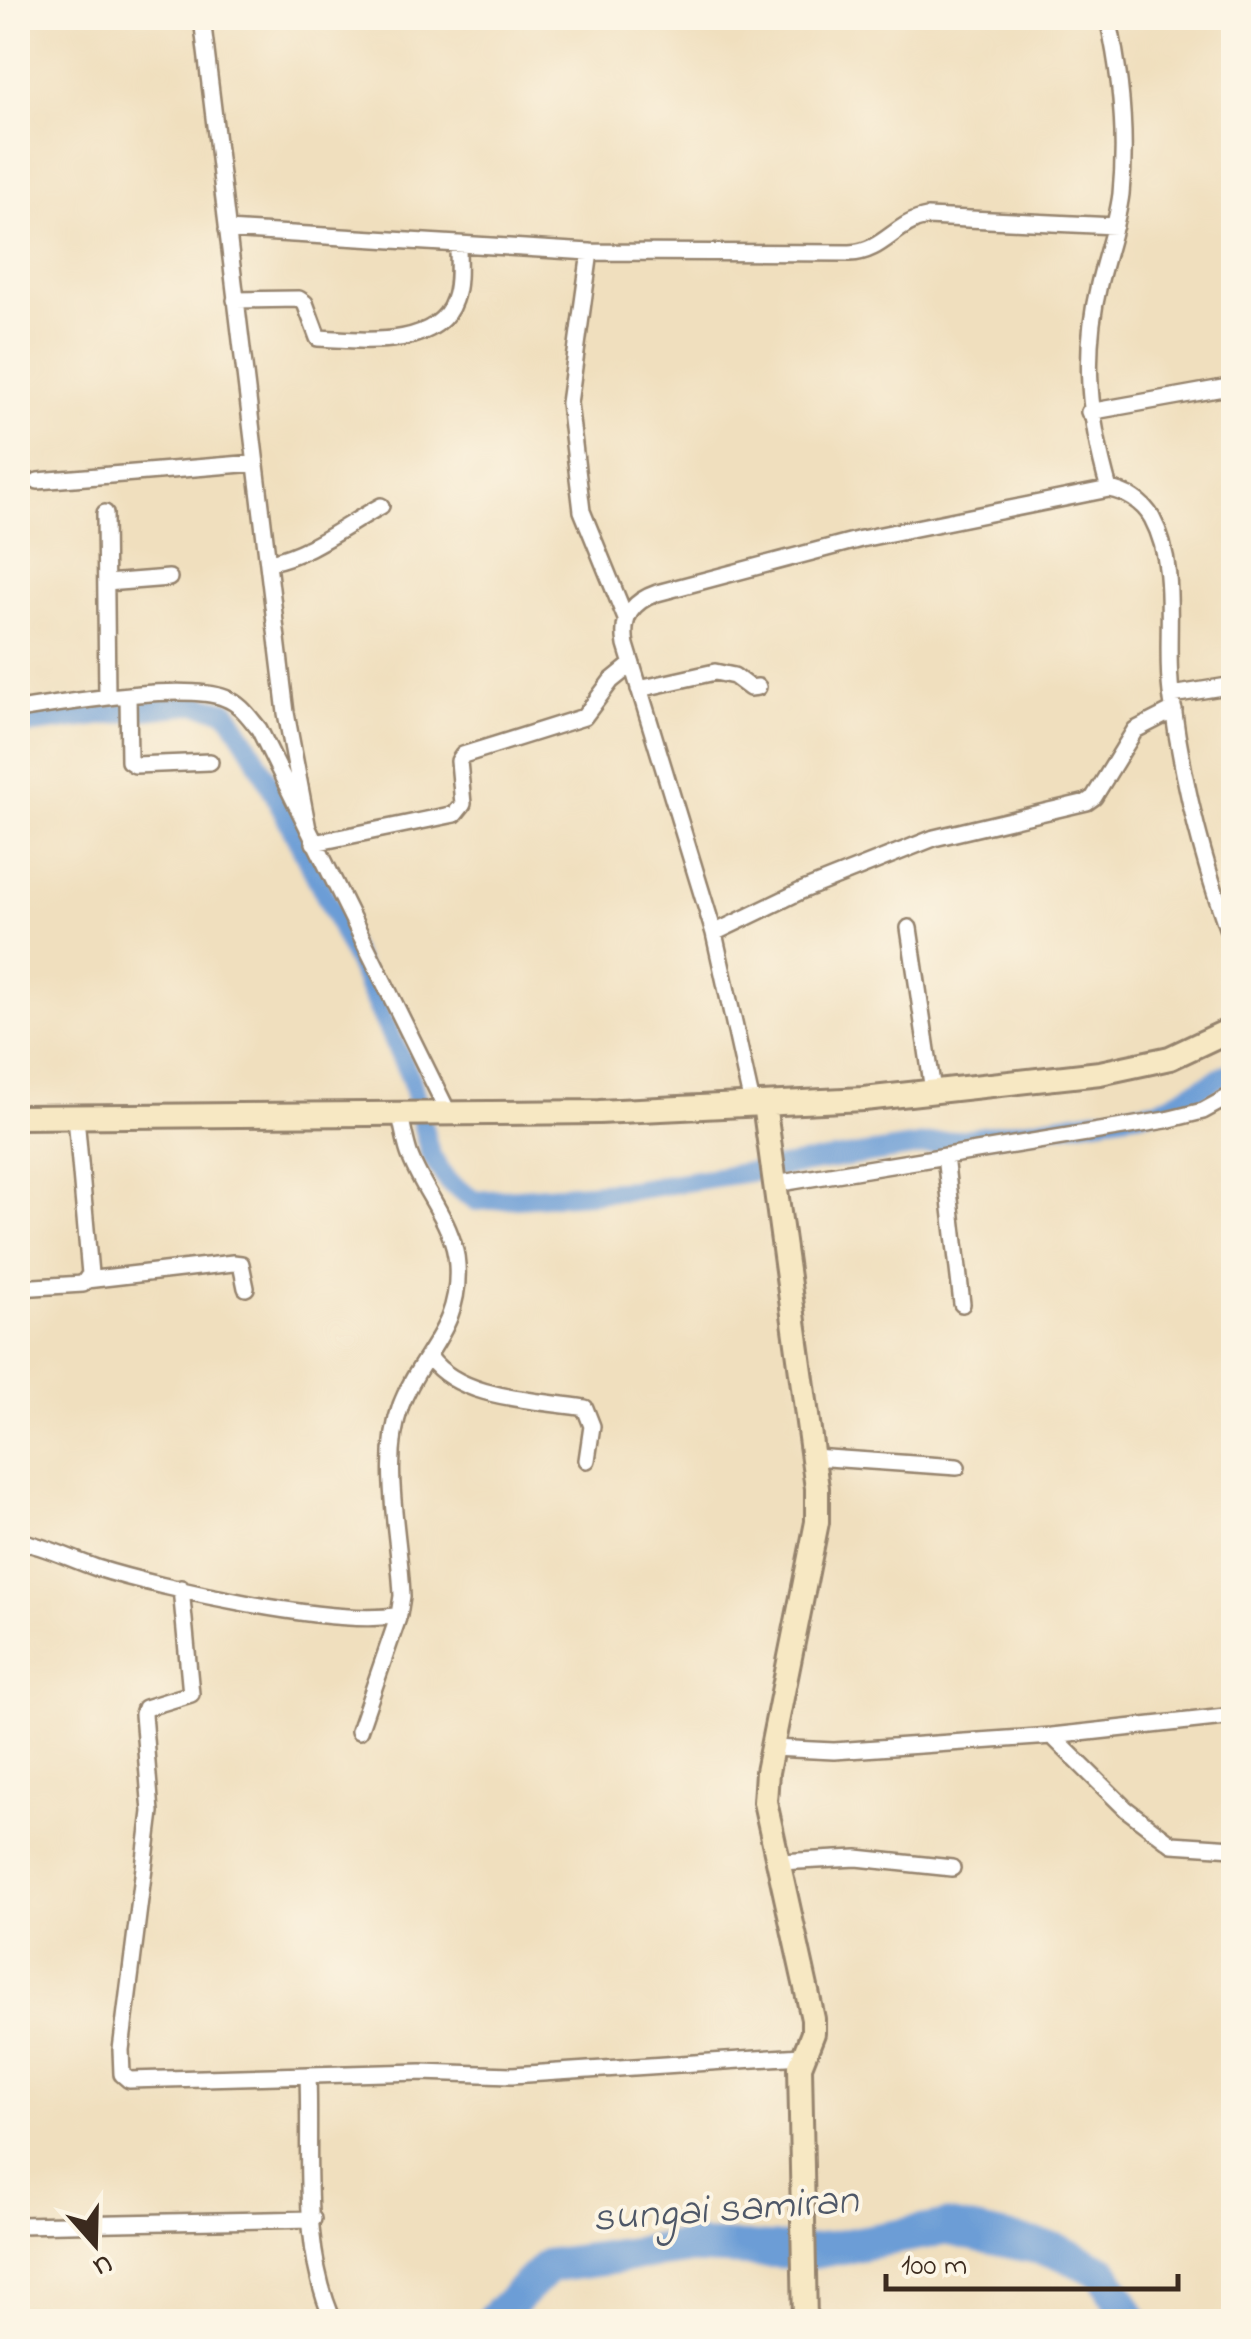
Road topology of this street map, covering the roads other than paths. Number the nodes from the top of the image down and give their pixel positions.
1 (202, 18) edge
2 (1108, 18) edge
3 (1115, 226) junction
4 (227, 230) junction
5 (458, 245) junction
6 (590, 252) junction
7 (235, 300) junction
8 (1234, 386) edge
9 (1089, 412) junction
10 (256, 463) junction
11 (38, 480) dead end
12 (1108, 489) junction
13 (380, 506) dead end
14 (105, 513) dead end
15 (270, 562) junction
16 (169, 578) dead end
17 (106, 584) junction
18 (626, 619) junction
19 (632, 664) junction
20 (1234, 685) edge
21 (758, 687) dead end
22 (640, 688) junction
23 (106, 696) junction
24 (128, 699) junction
25 (1173, 703) junction
26 (18, 710) edge
27 (286, 714) junction
28 (259, 729) junction
29 (210, 762) dead end
30 (311, 836) junction
31 (909, 928) dead end
32 (714, 933) junction
33 (1234, 947) edge
34 (1234, 1028) edge
35 (933, 1091) junction
36 (1234, 1094) edge
37 (758, 1104) junction
38 (443, 1114) junction
39 (406, 1115) junction
40 (76, 1117) junction
41 (18, 1118) edge
42 (945, 1156) junction
43 (773, 1170) junction
44 (88, 1277) junction
45 (18, 1288) edge
46 (246, 1288) dead end
47 (962, 1304) dead end
48 (430, 1358) junction
49 (813, 1457) junction
50 (588, 1460) dead end
51 (956, 1467) dead end
52 (18, 1540) edge
53 (180, 1588) junction
54 (399, 1615) junction
55 (1234, 1716) edge
56 (359, 1730) dead end
57 (1052, 1736) junction
58 (772, 1748) junction
59 (1234, 1848) edge
60 (778, 1862) junction
61 (952, 1868) dead end
62 (802, 2056) junction
63 (308, 2076) junction
64 (313, 2219) junction
65 (18, 2225) edge
66 (334, 2322) edge
67 (806, 2322) edge

1 - 4 street
2 - 3 street
3 - 6 street
3 - 9 street
4 - 5 street
4 - 7 street
5 - 6 street
5 - 7 street
6 - 18 street
7 - 10 street
8 - 9 street
9 - 12 street
10 - 11 street
10 - 15 street
12 - 18 street
12 - 25 street
13 - 15 street
14 - 17 street
15 - 27 street
16 - 17 street
17 - 23 street
18 - 19 street
19 - 22 street
19 - 30 street
20 - 25 street
21 - 22 street
22 - 32 street
23 - 24 street
23 - 26 street
24 - 28 street
24 - 29 street
25 - 32 street
25 - 33 street
27 - 28 street
27 - 30 street
28 - 30 street
30 - 38 street
31 - 35 street
32 - 37 street
34 - 35 main road
35 - 37 main road
36 - 42 street
37 - 38 main road
37 - 43 main road
38 - 39 main road
39 - 40 main road
39 - 48 street
40 - 41 main road
40 - 44 street
42 - 43 street
42 - 47 street
43 - 49 main road
44 - 45 street
44 - 46 street
48 - 50 street
48 - 54 street
49 - 51 street
49 - 58 main road
52 - 53 street
53 - 54 street
53 - 63 street
54 - 56 street
55 - 57 street
57 - 58 street
57 - 59 street
58 - 60 main road
60 - 61 street
60 - 62 main road
62 - 63 street
62 - 67 main road
63 - 64 street
64 - 65 street
64 - 66 street

